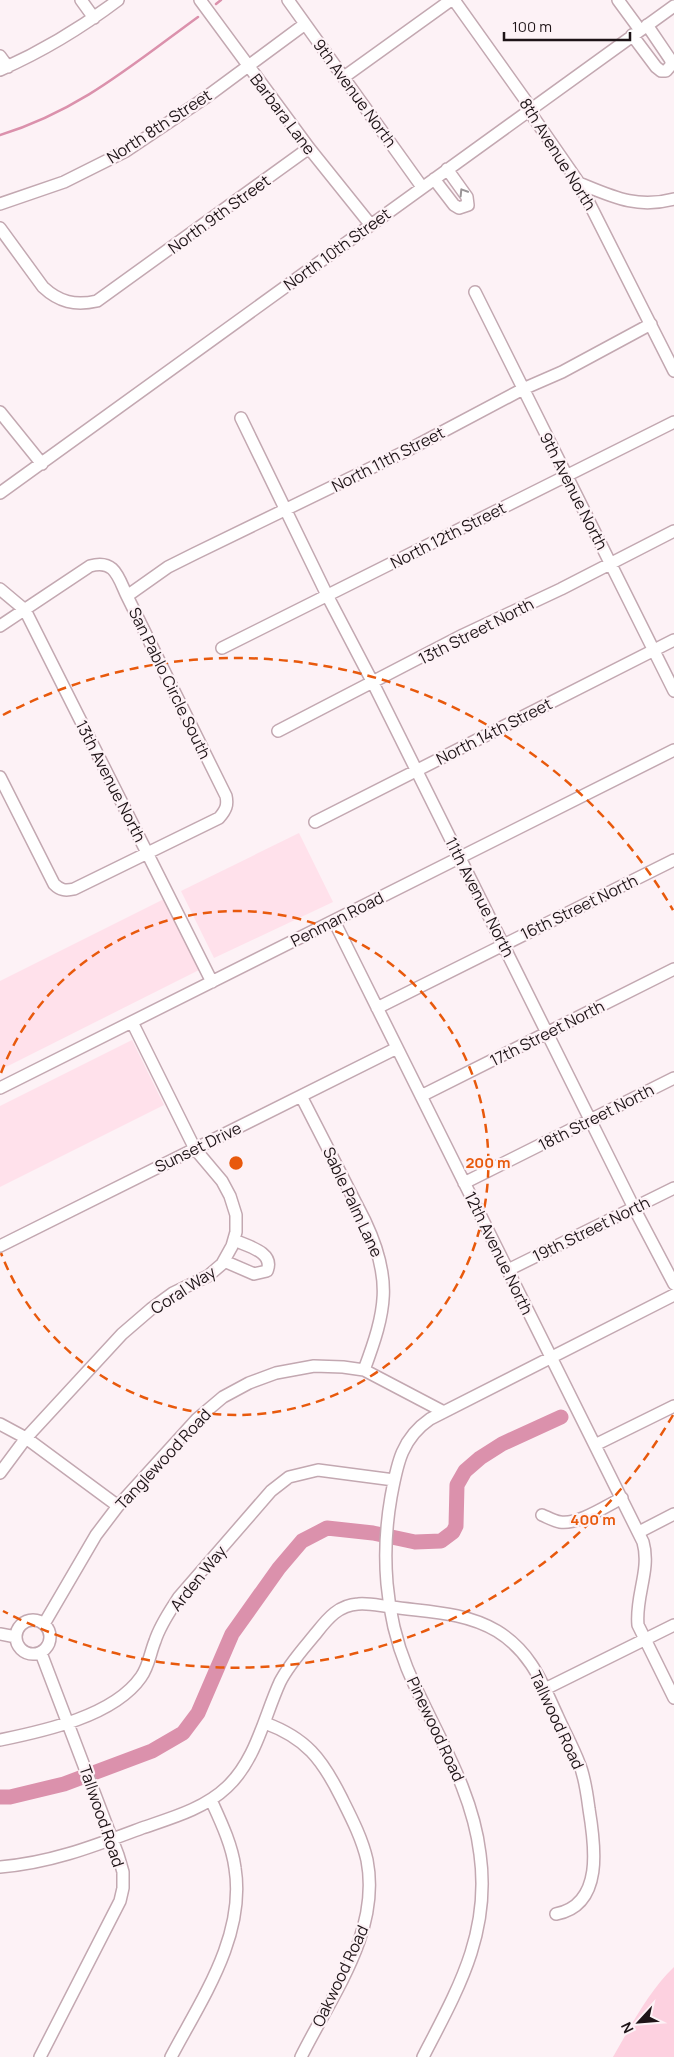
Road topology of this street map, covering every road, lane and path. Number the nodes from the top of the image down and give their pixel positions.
1 (81, 0) edge
2 (118, 0) edge
3 (200, 0) edge
4 (288, 0) edge
5 (453, 0) edge
6 (618, 0) edge
7 (674, 6) edge
8 (94, 18) junction
9 (305, 24) junction
10 (640, 30) junction
11 (0, 56) edge
12 (248, 66) junction
13 (4, 68) edge
14 (344, 77) junction
15 (530, 109) junction
16 (309, 148) junction
17 (447, 169) junction
18 (434, 179) junction
19 (580, 183) junction
20 (422, 187) junction
21 (674, 199) edge
22 (0, 204) edge
23 (370, 224) junction
24 (0, 228) edge
25 (475, 292) dead end
26 (651, 324) junction
27 (674, 371) edge
28 (522, 389) junction
29 (0, 412) edge
30 (241, 418) dead end
31 (674, 422) edge
32 (42, 464) junction
33 (567, 476) junction
34 (0, 493) edge
35 (286, 510) junction
36 (674, 531) edge
37 (610, 564) junction
38 (0, 589) edge
39 (127, 596) junction
40 (328, 597) junction
41 (25, 610) junction
42 (0, 626) edge
43 (674, 640) edge
44 (222, 648) dead end
45 (654, 650) junction
46 (373, 683) junction
47 (674, 690) edge
48 (278, 731) dead end
49 (674, 750) edge
50 (416, 770) junction
51 (0, 777) edge
52 (315, 822) dead end
53 (147, 853) junction
54 (460, 858) junction
55 (674, 860) edge
56 (334, 921) junction
57 (504, 945) junction
58 (674, 969) edge
59 (212, 982) junction
60 (377, 1008) junction
61 (132, 1022) junction
62 (547, 1033) junction
63 (397, 1048) junction
64 (674, 1078) edge
65 (0, 1088) edge
66 (301, 1096) junction
67 (421, 1096) junction
68 (591, 1119) junction
69 (195, 1149) junction
70 (464, 1183) junction
71 (674, 1188) edge
72 (634, 1208) junction
73 (234, 1240) junction
74 (0, 1246) edge
75 (224, 1261) junction
76 (508, 1270) junction
77 (674, 1284) edge
78 (674, 1295) edge
79 (551, 1358) junction
80 (364, 1370) junction
81 (674, 1406) edge
82 (444, 1412) junction
83 (0, 1424) edge
84 (26, 1438) junction
85 (595, 1445) junction
86 (0, 1473) edge
87 (394, 1480) junction
88 (622, 1498) junction
89 (118, 1506) junction
90 (674, 1514) edge
91 (542, 1515) dead end
92 (639, 1532) junction
93 (390, 1607) junction
94 (44, 1624) junction
95 (674, 1625) edge
96 (0, 1634) edge
97 (16, 1638) junction
98 (645, 1639) junction
99 (41, 1653) junction
100 (545, 1689) junction
101 (674, 1698) edge
102 (68, 1722) junction
103 (265, 1723) junction
104 (0, 1740) edge
105 (211, 1800) junction
106 (112, 1839) junction
107 (0, 1867) edge
108 (556, 1914) dead end
109 (40, 2057) edge
110 (172, 2057) edge
111 (301, 2057) edge
112 (423, 2057) edge

1 - 8 street
2 - 8 street
3 - 12 street, Barbara Lane
4 - 9 street, 9th Avenue North
5 - 14 street
5 - 15 street, 8th Avenue North
6 - 10 street
7 - 10 street, North 10th Street
8 - 13 street
9 - 12 street, North 8th Street
9 - 14 street, 9th Avenue North
10 - 15 street, North 10th Street
11 - 13 street
12 - 16 street, Barbara Lane
12 - 22 street, North 8th Street
14 - 20 street, 9th Avenue North
15 - 17 street, North 10th Street
15 - 19 street, 8th Avenue North
16 - 23 street, Barbara Lane
16 - 24 street, North 9th Street
17 - 18 street, North 10th Street
18 -> 17 street
18 - 20 street, North 10th Street
19 - 21 street
19 - 26 street, 8th Avenue North
20 - 23 street, North 10th Street
23 - 32 street, North 10th Street
25 - 28 street, 9th Avenue North
26 - 27 street, 8th Avenue North
26 - 28 street, North 11th Street
28 - 33 street, 9th Avenue North
28 - 35 street, North 11th Street
29 - 32 street
30 - 35 street, 11th Avenue North
31 - 33 street, North 12th Street
32 - 34 street, North 10th Street
33 - 37 street, 9th Avenue North
33 - 40 street, North 12th Street
35 - 39 street, North 11th Street
35 - 40 street, 11th Avenue North
36 - 37 street, 13th Street North
37 - 45 street, 9th Avenue North
37 - 46 street, 13th Street North
38 - 41 street, 13th Avenue North
39 - 41 street, San Pablo Circle South
39 - 53 street, San Pablo Circle South
40 - 44 street, North 12th Street
40 - 46 street, 11th Avenue North
41 - 42 street
41 - 53 street, 13th Avenue North
43 - 45 street, North 14th Street
45 - 47 street, 9th Avenue North
45 - 50 street, North 14th Street
46 - 48 street, 13th Street North
46 - 50 street, 11th Avenue North
49 - 54 street, Penman Road
50 - 52 street, North 14th Street
50 - 54 street, 11th Avenue North
51 - 53 street
53 - 59 street, 13th Avenue North
54 - 56 street, Penman Road
54 - 57 street, 11th Avenue North
55 - 57 street, 16th Street North
56 - 59 street, Penman Road
56 - 60 street, 12th Avenue North
57 - 60 street, 16th Street North
57 - 62 street, 11th Avenue North
58 - 62 street, 17th Street North
59 - 61 street, Penman Road
60 - 63 street, 12th Avenue North
61 - 65 street, Penman Road
61 - 69 street, Coral Way
62 - 67 street, 17th Street North
62 - 68 street, 11th Avenue North
63 - 66 street, Sunset Drive
63 - 67 street, 12th Avenue North
64 - 68 street, 18th Street North
66 - 69 street, Sunset Drive
66 - 80 street, Sable Palm Lane
67 - 70 street, 12th Avenue North
68 - 70 street, 18th Street North
68 - 72 street, 11th Avenue North
69 - 73 street, Coral Way
69 - 74 street, Sunset Drive
70 - 76 street, 12th Avenue North
71 - 72 street, 19th Street North
72 - 76 street, 19th Street North
72 - 77 street, 11th Avenue North
73 - 75 street, Coral Way
73 - 75 street
75 - 84 street, Coral Way
76 - 79 street, 12th Avenue North
78 - 79 street, Pinewood Road
79 - 82 street, Pinewood Road
79 - 85 street, 12th Avenue North
80 - 82 street, Tanglewood Road
80 - 89 street, Tanglewood Road
81 - 85 street
82 - 87 street, Pinewood Road
83 - 84 street
84 - 86 street, Coral Way
84 - 89 street
85 - 88 street, 12th Avenue North
87 - 93 street, Pinewood Road
87 - 102 street, Arden Way
88 - 91 street
88 - 92 street, 12th Avenue North
89 - 94 street, Tanglewood Road
90 - 92 street
92 - 98 street, 12th Avenue North
93 - 100 street, Tallwood Road
93 - 103 street
93 - 112 street, Pinewood Road
94 - 97 street
94 - 99 street
95 - 98 street
96 - 97 street
97 - 99 street
98 - 100 street
98 - 101 street, 12th Avenue North
99 - 102 street, Tallwood Road
100 - 108 street, Tallwood Road
102 - 104 street, Arden Way
102 - 106 street, Tallwood Road
103 - 105 street
103 - 111 street, Oakwood Road
105 - 106 street
105 - 110 street
106 - 107 street
106 - 109 street, Tallwood Road

